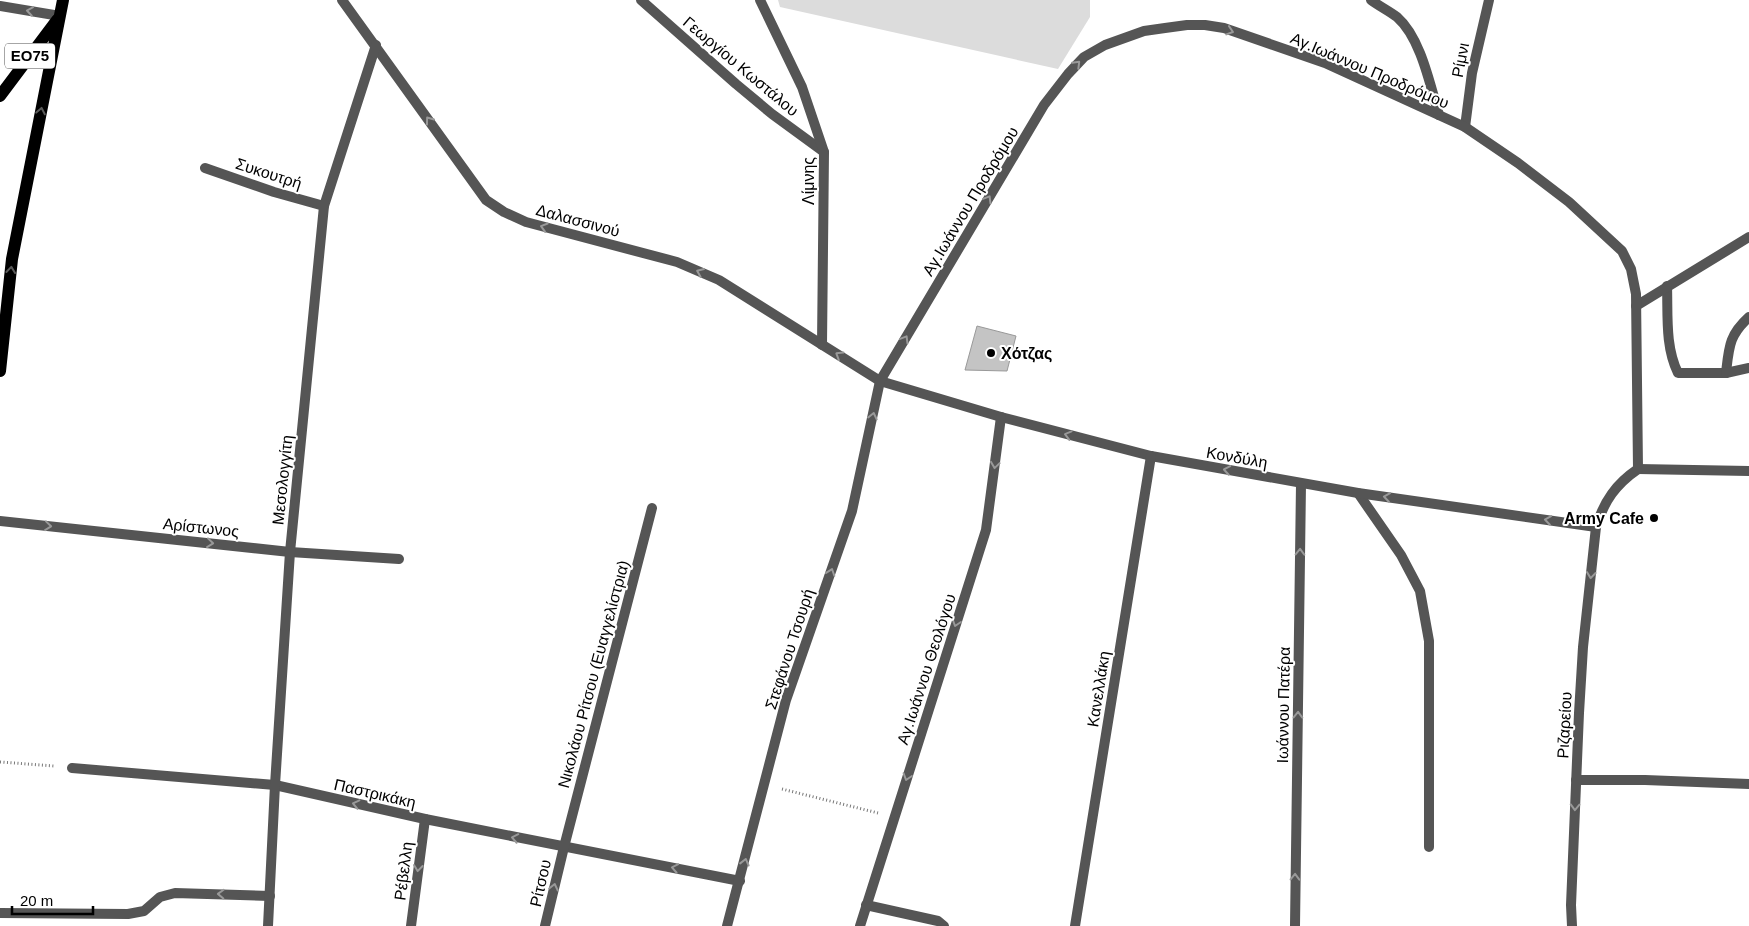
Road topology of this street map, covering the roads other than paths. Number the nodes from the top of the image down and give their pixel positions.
1 (63, 0) edge
2 (342, 0) edge
3 (642, 0) edge
4 (760, 0) edge
5 (1371, 0) edge
6 (1489, 0) edge
7 (0, 6) edge
8 (60, 16) junction
9 (376, 45) junction
10 (0, 96) edge
11 (1439, 115) junction
12 (1465, 127) junction
13 (824, 152) junction
14 (205, 168) dead end
15 (324, 206) junction
16 (1749, 237) edge
17 (1667, 286) junction
18 (1636, 306) junction
19 (1749, 317) edge
20 (822, 344) junction
21 (1749, 368) edge
22 (0, 371) edge
23 (1726, 373) junction
24 (880, 381) junction
25 (1001, 417) junction
26 (1151, 456) junction
27 (1638, 469) junction
28 (1749, 471) edge
29 (1301, 484) junction
30 (1358, 493) junction
31 (652, 508) dead end
32 (0, 521) edge
33 (1596, 527) junction
34 (290, 552) junction
35 (399, 559) dead end
36 (72, 768) road end
37 (1576, 780) junction
38 (1749, 784) edge
39 (275, 785) junction
40 (424, 819) junction
41 (564, 847) junction
42 (1429, 847) dead end
43 (740, 881) junction
44 (270, 896) junction
45 (866, 905) junction
46 (0, 913) edge
47 (268, 926) edge
48 (411, 926) edge
49 (545, 926) edge
50 (728, 926) edge
51 (860, 926) edge
52 (944, 926) edge
53 (1075, 926) edge
54 (1295, 926) edge
55 (1572, 926) edge

1 - 8 main road, ΕΟ75
2 - 9 street, Δαλασσινού
3 - 13 street, Γεωργίου Κωστάλου
4 - 13 street, Λίμνης
5 - 11 street
6 - 12 street, Ρίμνι
8 -> 7 street
8 - 10 main road, ΕΟ75
22 -> 8 main road, ΕΟ75
9 - 15 street, Μεσολογγίτη
20 -> 9 street, Δαλασσινού
11 - 12 street, Αγ.Ιωάννου Προδρόμου
24 -> 11 street, Αγ.Ιωάννου Προδρόμου
12 - 18 street, Αγ.Ιωάννου Προδρόμου
13 - 20 street, Λίμνης
14 - 15 street, Συκουτρή
15 - 34 street, Μεσολογγίτη
16 - 17 street
17 - 18 street
17 - 23 street
18 - 27 street, Αγ.Ιωάννου Προδρόμου
19 - 23 street
24 -> 20 street, Δαλασσινού
21 - 23 street
24 - 25 street, Κονδύλη
43 -> 24 street, Στεφάνου Τσουρή
26 -> 25 street, Κονδύλη
25 -> 45 street, Αγ.Ιωάννου Θεολόγου
29 -> 26 street, Κονδύλη
26 - 53 street, Κανελλάκη
27 - 28 street
27 - 33 street, Ριζαρείου
29 - 30 street, Κονδύλη
54 -> 29 street, Ιωάννου Πατέρα
33 -> 30 street, Κονδύλη
30 - 42 street
31 - 41 street, Νικολάου Ρίτσου (Ευαγγελίστρια)
32 -> 34 street, Αρίστωνος
33 -> 37 street, Ριζαρείου
34 - 35 street, Αρίστωνος
34 - 39 street, Μεσολογγίτη
36 - 39 street, Παστρικάκη
37 - 38 street
37 -> 55 street, Ριζαρείου
40 -> 39 street, Παστρικάκη
39 - 44 street, Μεσολογγίτη
41 -> 40 street, Παστρικάκη
40 -> 48 street, Ρέβελλη
43 -> 41 street, Παστρικάκη
49 -> 41 street, Ρίτσου
43 - 50 street, Στεφάνου Τσουρή
44 -> 46 street
44 - 47 street, Μεσολογγίτη
45 - 51 street, Αγ.Ιωάννου Θεολόγου
45 - 52 street

